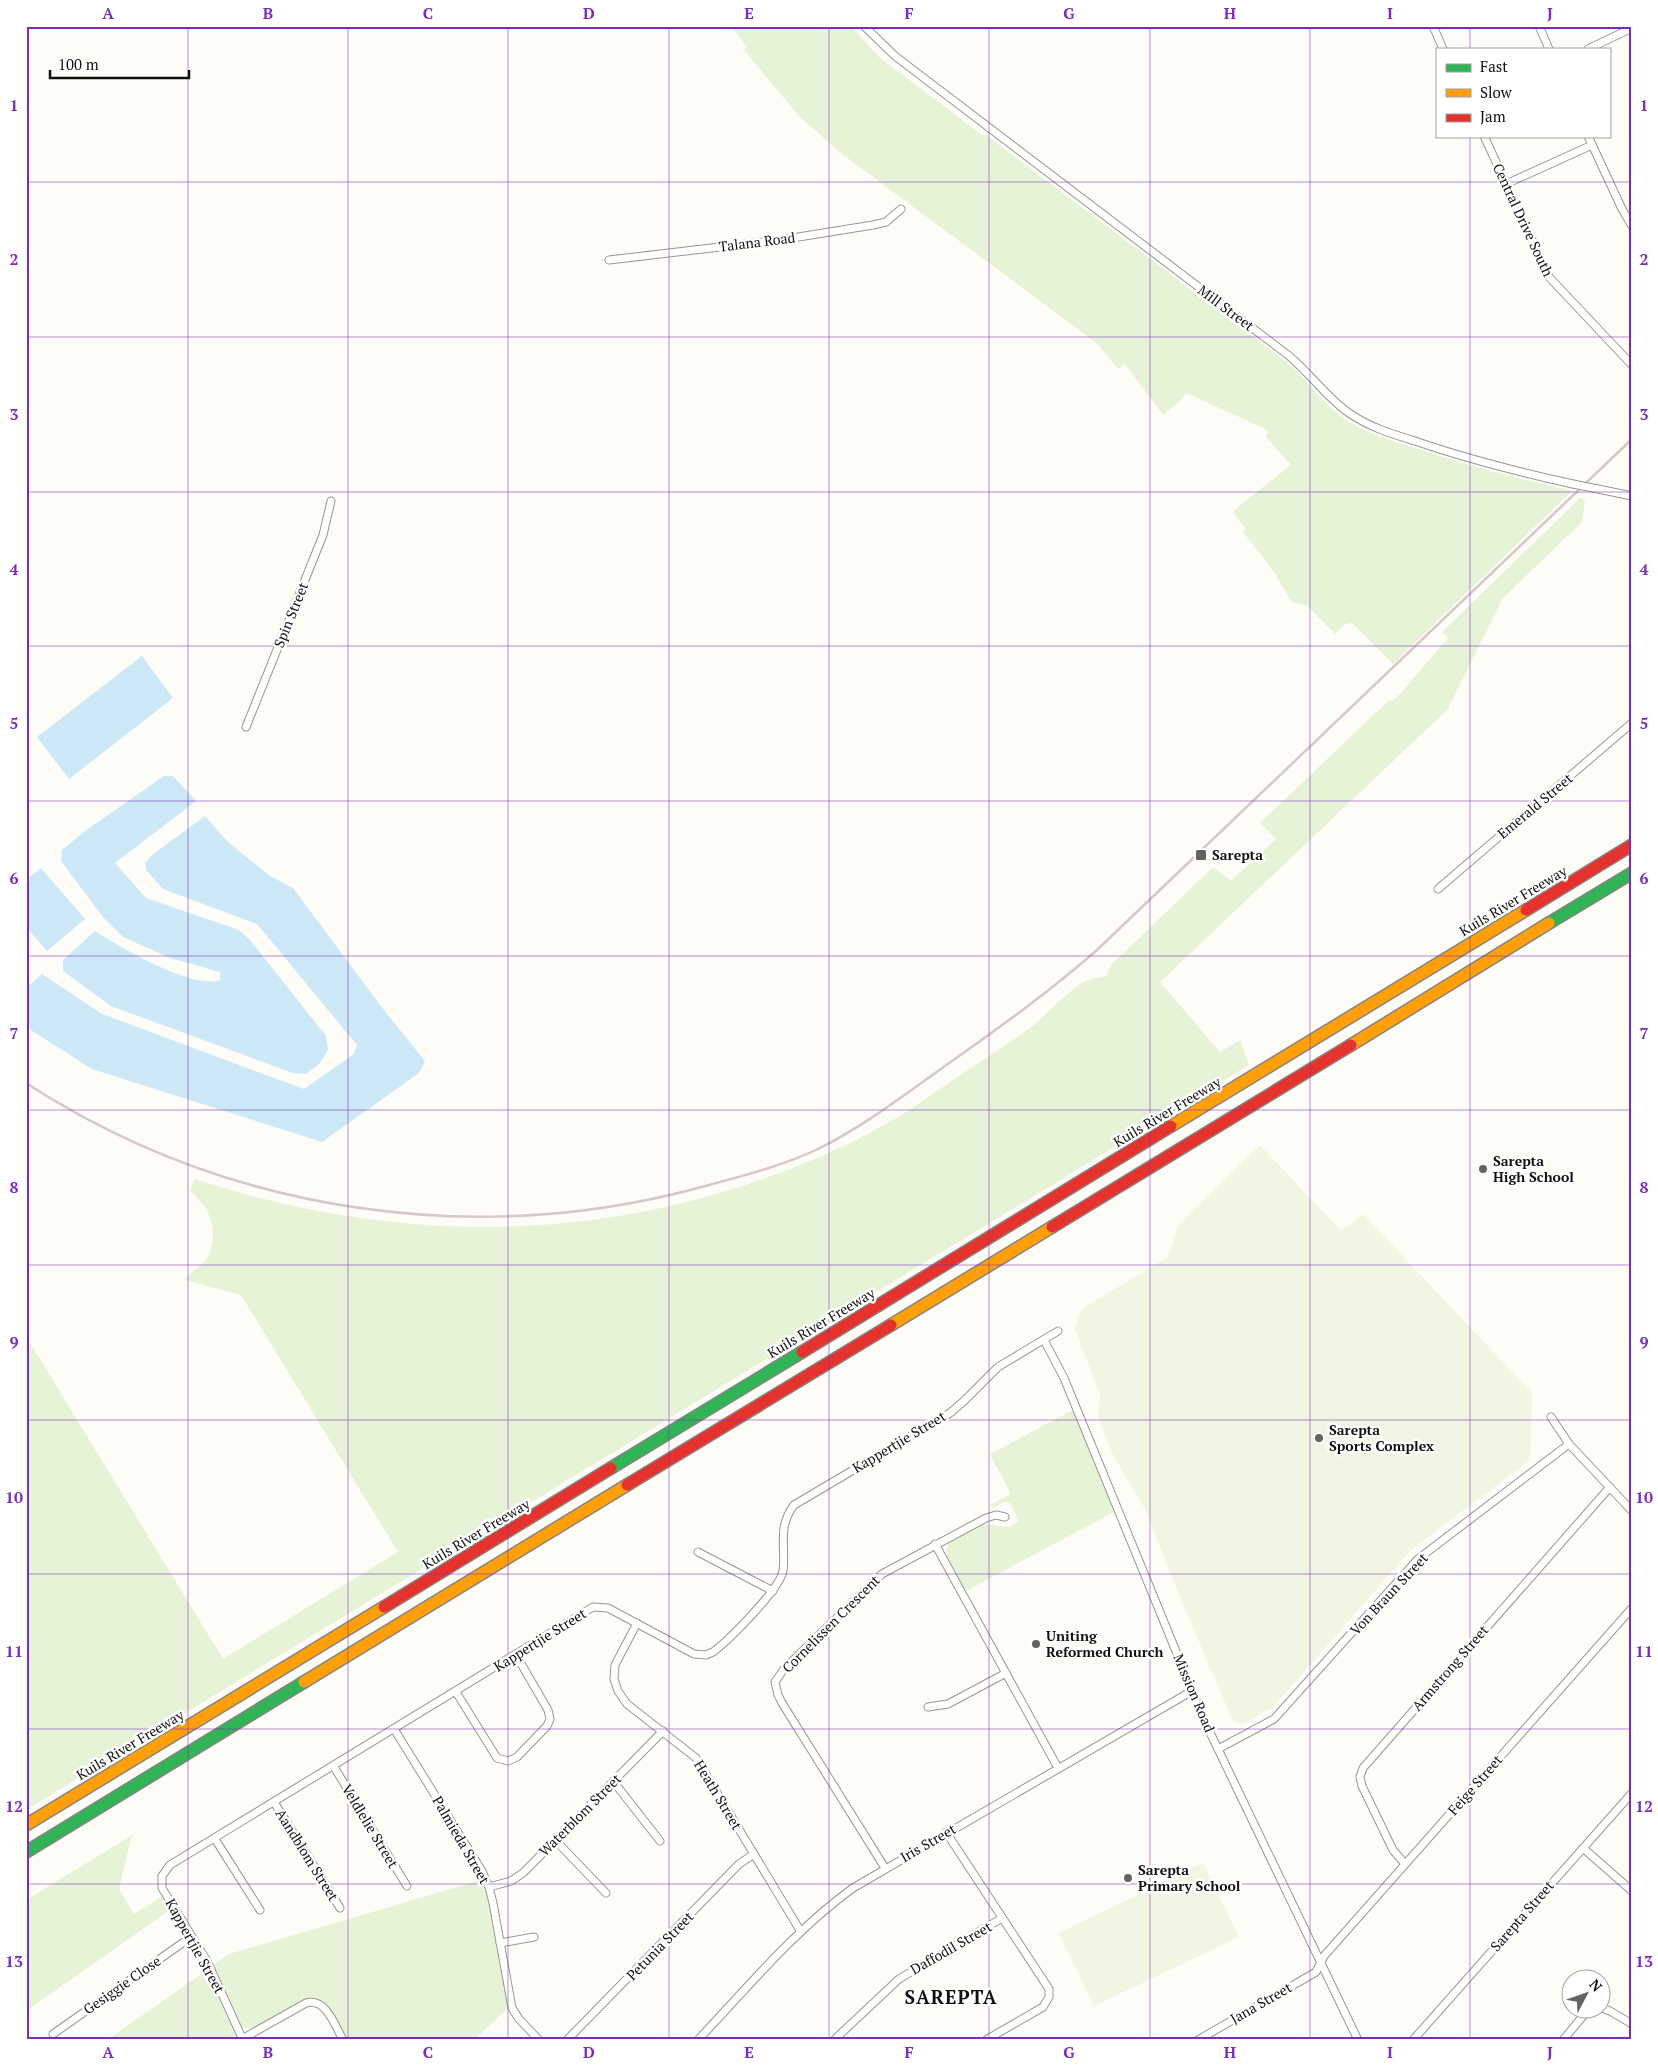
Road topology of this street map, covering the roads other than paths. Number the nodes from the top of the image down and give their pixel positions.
1 (864, 26) edge
2 (1432, 26) edge
3 (1539, 26) edge
4 (1632, 28) edge
5 (1443, 48) edge
6 (1549, 48) edge
7 (1590, 48) edge
8 (1485, 138) edge
9 (1589, 138) edge
10 (1592, 145) junction
11 (1506, 184) junction
12 (901, 209) dead end
13 (1632, 226) edge
14 (609, 260) dead end
15 (1632, 365) edge
16 (1632, 496) edge
17 (331, 501) dead end
18 (1632, 723) edge
19 (246, 727) dead end
20 (1632, 845) edge
21 (1632, 873) edge
22 (1438, 889) dead end
23 (1058, 1331) dead end
24 (1044, 1340) junction
25 (1551, 1417) dead end
26 (1569, 1444) junction
27 (1610, 1487) junction
28 (1632, 1511) edge
29 (1005, 1517) dead end
30 (935, 1544) junction
31 (698, 1552) dead end
32 (773, 1591) junction
33 (1632, 1608) edge
34 (637, 1623) junction
35 (516, 1655) junction
36 (1006, 1673) junction
37 (1192, 1690) junction
38 (456, 1692) junction
39 (928, 1707) dead end
40 (394, 1729) junction
41 (662, 1731) junction
42 (1218, 1749) junction
43 (334, 1767) junction
44 (1058, 1768) junction
45 (613, 1781) junction
46 (1632, 1793) edge
47 (274, 1802) junction
48 (26, 1826) edge
49 (946, 1832) junction
50 (215, 1839) junction
51 (555, 1840) junction
52 (660, 1841) dead end
53 (1583, 1848) junction
54 (26, 1852) edge
55 (754, 1854) junction
56 (1405, 1864) junction
57 (885, 1868) junction
58 (407, 1886) dead end
59 (489, 1887) junction
60 (1632, 1891) edge
61 (606, 1893) dead end
62 (340, 1908) dead end
63 (260, 1910) dead end
64 (1002, 1918) junction
65 (801, 1932) junction
66 (191, 1937) junction
67 (534, 1937) dead end
68 (500, 1943) junction
69 (1321, 1963) junction
70 (1610, 2011) edge
71 (1581, 2018) edge
72 (1632, 2024) edge
73 (53, 2034) dead end
74 (242, 2040) edge
75 (343, 2040) edge
76 (539, 2040) edge
77 (567, 2040) edge
78 (698, 2040) edge
79 (834, 2040) edge
80 (986, 2040) edge
81 (1198, 2040) edge
82 (1358, 2040) edge
83 (1413, 2040) edge
84 (1563, 2040) edge

1 - 16 street, Mill Street, bridge
2 - 5 street
3 - 6 street
4 - 7 street
8 - 11 street, Central Drive South
9 - 10 street
10 - 11 street
10 - 13 street
11 - 15 street, Central Drive South
12 - 14 street, Talana Road
17 - 19 street, Spin Street
18 - 22 street, Emerald Street
20 - 48 highway, Kuils River Freeway
21 - 54 highway
23 - 24 street, Kappertjie Street
24 - 32 street, Kappertjie Street
24 - 37 street, Mission Road
25 - 26 street
26 - 27 street
26 - 42 street, Von Braun Street
27 - 28 street
27 - 56 street, Armstrong Street
29 - 30 street
30 - 36 street
30 - 57 street, Cornelissen Crescent
31 - 32 street
32 - 34 street, Kappertjie Street
33 - 56 street, Feige Street
34 - 35 street, Kappertjie Street
34 - 41 street, Heath Street
35 - 38 street, Kappertjie Street
35 - 38 street
36 - 39 street
36 - 44 street
37 - 42 street, Mission Road
37 - 44 street, Iris Street
38 - 40 street, Kappertjie Street
40 - 43 street, Kappertjie Street
40 - 59 street, Palmieda Street
41 - 45 street, Waterblom Street
41 - 55 street, Heath Street
42 - 69 street, Mission Road
43 - 47 street, Kappertjie Street
43 - 58 street, Veldlelie Street
44 - 49 street, Iris Street
45 - 51 street, Waterblom Street
45 - 52 street
46 - 53 street, Sarepta Street
47 - 50 street, Kappertjie Street
47 - 62 street, Aandblom Street
49 - 57 street, Iris Street
49 - 64 street
50 - 63 street
50 - 66 street, Kappertjie Street
51 - 59 street, Waterblom Street
51 - 61 street
53 - 60 street
53 - 83 street, Sarepta Street
55 - 65 street, Heath Street
55 - 77 street, Petunia Street
56 - 69 street, Feige Street
57 - 65 street, Iris Street
59 - 68 street, Palmieda Street
64 - 79 street, Daffodil Street
64 - 80 street
65 - 78 street, Iris Street
66 - 73 street, Gesiggie Close
66 - 74 street, Kappertjie Street
67 - 68 street
68 - 76 street, Palmieda Street
69 - 81 street, Jana Street
69 - 82 street, Mission Road
70 - 72 street
71 - 84 street
74 - 75 street

